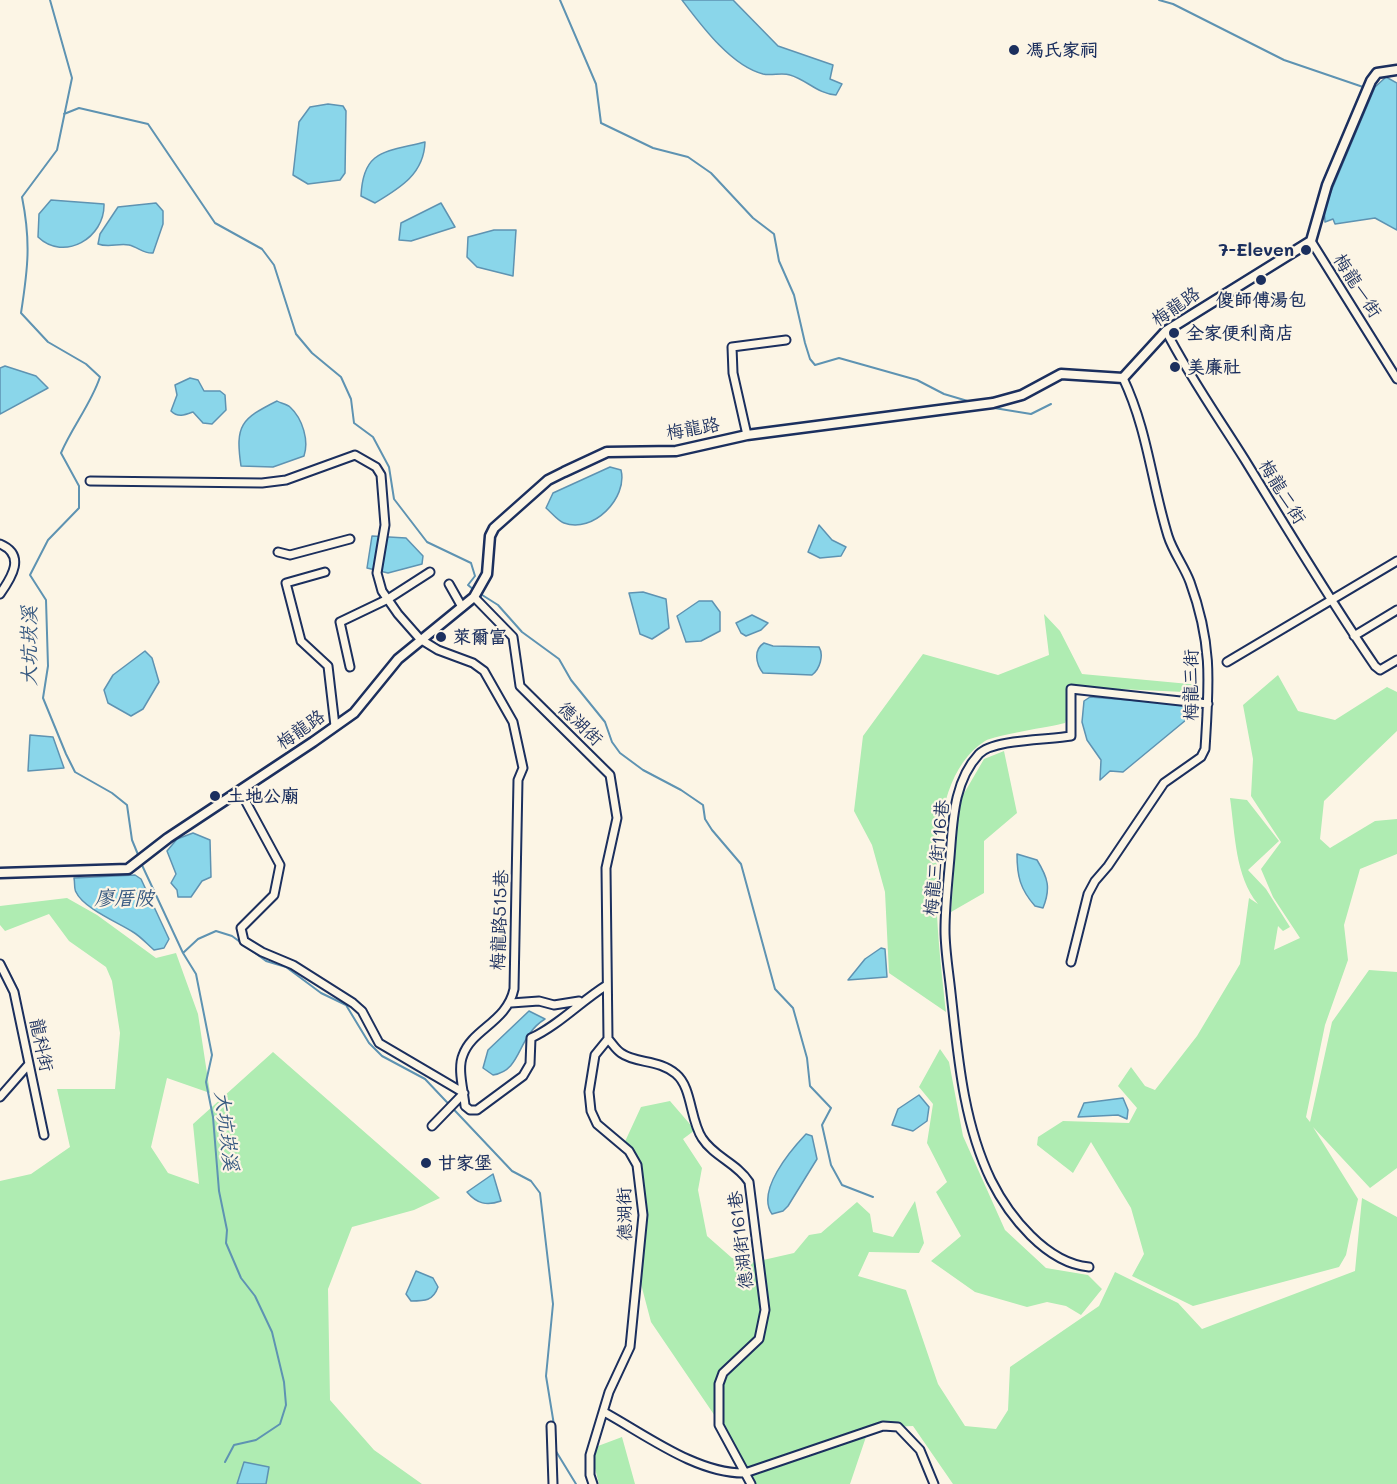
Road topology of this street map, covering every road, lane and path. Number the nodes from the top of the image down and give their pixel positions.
1 (1397, 69) edge
2 (1311, 241) junction
3 (1166, 331) junction
4 (786, 340) dead end
5 (1123, 378) junction
6 (1397, 379) edge
7 (747, 435) junction
8 (90, 481) dead end
9 (350, 540) dead end
10 (0, 544) edge
11 (278, 552) dead end
12 (1397, 561) edge
13 (325, 572) dead end
14 (430, 572) dead end
15 (449, 585) dead end
16 (0, 594) edge
17 (475, 597) junction
18 (388, 599) junction
19 (1331, 602) junction
20 (462, 607) junction
21 (1397, 610) edge
22 (1354, 636) junction
23 (420, 639) junction
24 (1397, 660) edge
25 (1227, 662) dead end
26 (350, 667) dead end
27 (1208, 704) junction
28 (335, 726) junction
29 (240, 791) junction
30 (0, 873) edge
31 (1071, 962) dead end
32 (0, 964) edge
33 (607, 985) junction
34 (581, 1001) junction
35 (511, 1003) junction
36 (608, 1039) junction
37 (29, 1064) junction
38 (464, 1093) junction
39 (0, 1097) edge
40 (432, 1126) dead end
41 (44, 1136) dead end
42 (1089, 1267) dead end
43 (604, 1412) junction
44 (551, 1426) dead end
45 (745, 1473) junction
46 (590, 1483) edge
47 (553, 1484) edge
48 (752, 1484) edge
49 (934, 1484) edge

1 - 2 street
2 - 3 street, 梅龍路
2 - 6 street, 梅龍一街
3 - 5 street, 梅龍路
3 - 19 street, 梅龍二街
4 - 7 street
5 - 7 street, 梅龍路
5 - 27 street, 梅龍三街
7 - 17 street, 梅龍路
8 - 18 street, 梅龍路515巷
9 - 11 street
10 - 16 street
12 - 19 street
13 - 28 street
14 - 18 street
15 - 20 street
17 - 20 street, 梅龍路
17 - 33 street, 德湖街
18 - 23 street, 梅龍路515巷
18 - 26 street
19 - 22 street, 梅龍二街
19 - 25 street
20 - 23 street, 梅龍路
21 - 22 street
22 - 24 street, 梅龍二街
23 - 28 street, 梅龍路
23 - 35 street, 梅龍路515巷
27 - 31 street, 梅龍三街
27 - 42 street, 梅龍三街116巷
28 - 29 street, 梅龍路
29 - 30 street, 梅龍路
29 - 38 street
32 - 37 street, 龍科街
33 - 34 street
33 - 36 street, 德湖街
34 - 35 street
34 - 38 street
35 - 38 street
36 - 43 street, 德湖街
36 - 45 street, 德湖街161巷
37 - 39 street
37 - 41 street, 龍科街
38 - 40 street
43 - 45 street
43 - 46 street, 德湖街
44 - 47 street
45 - 48 street, 德湖街161巷
45 - 49 street

